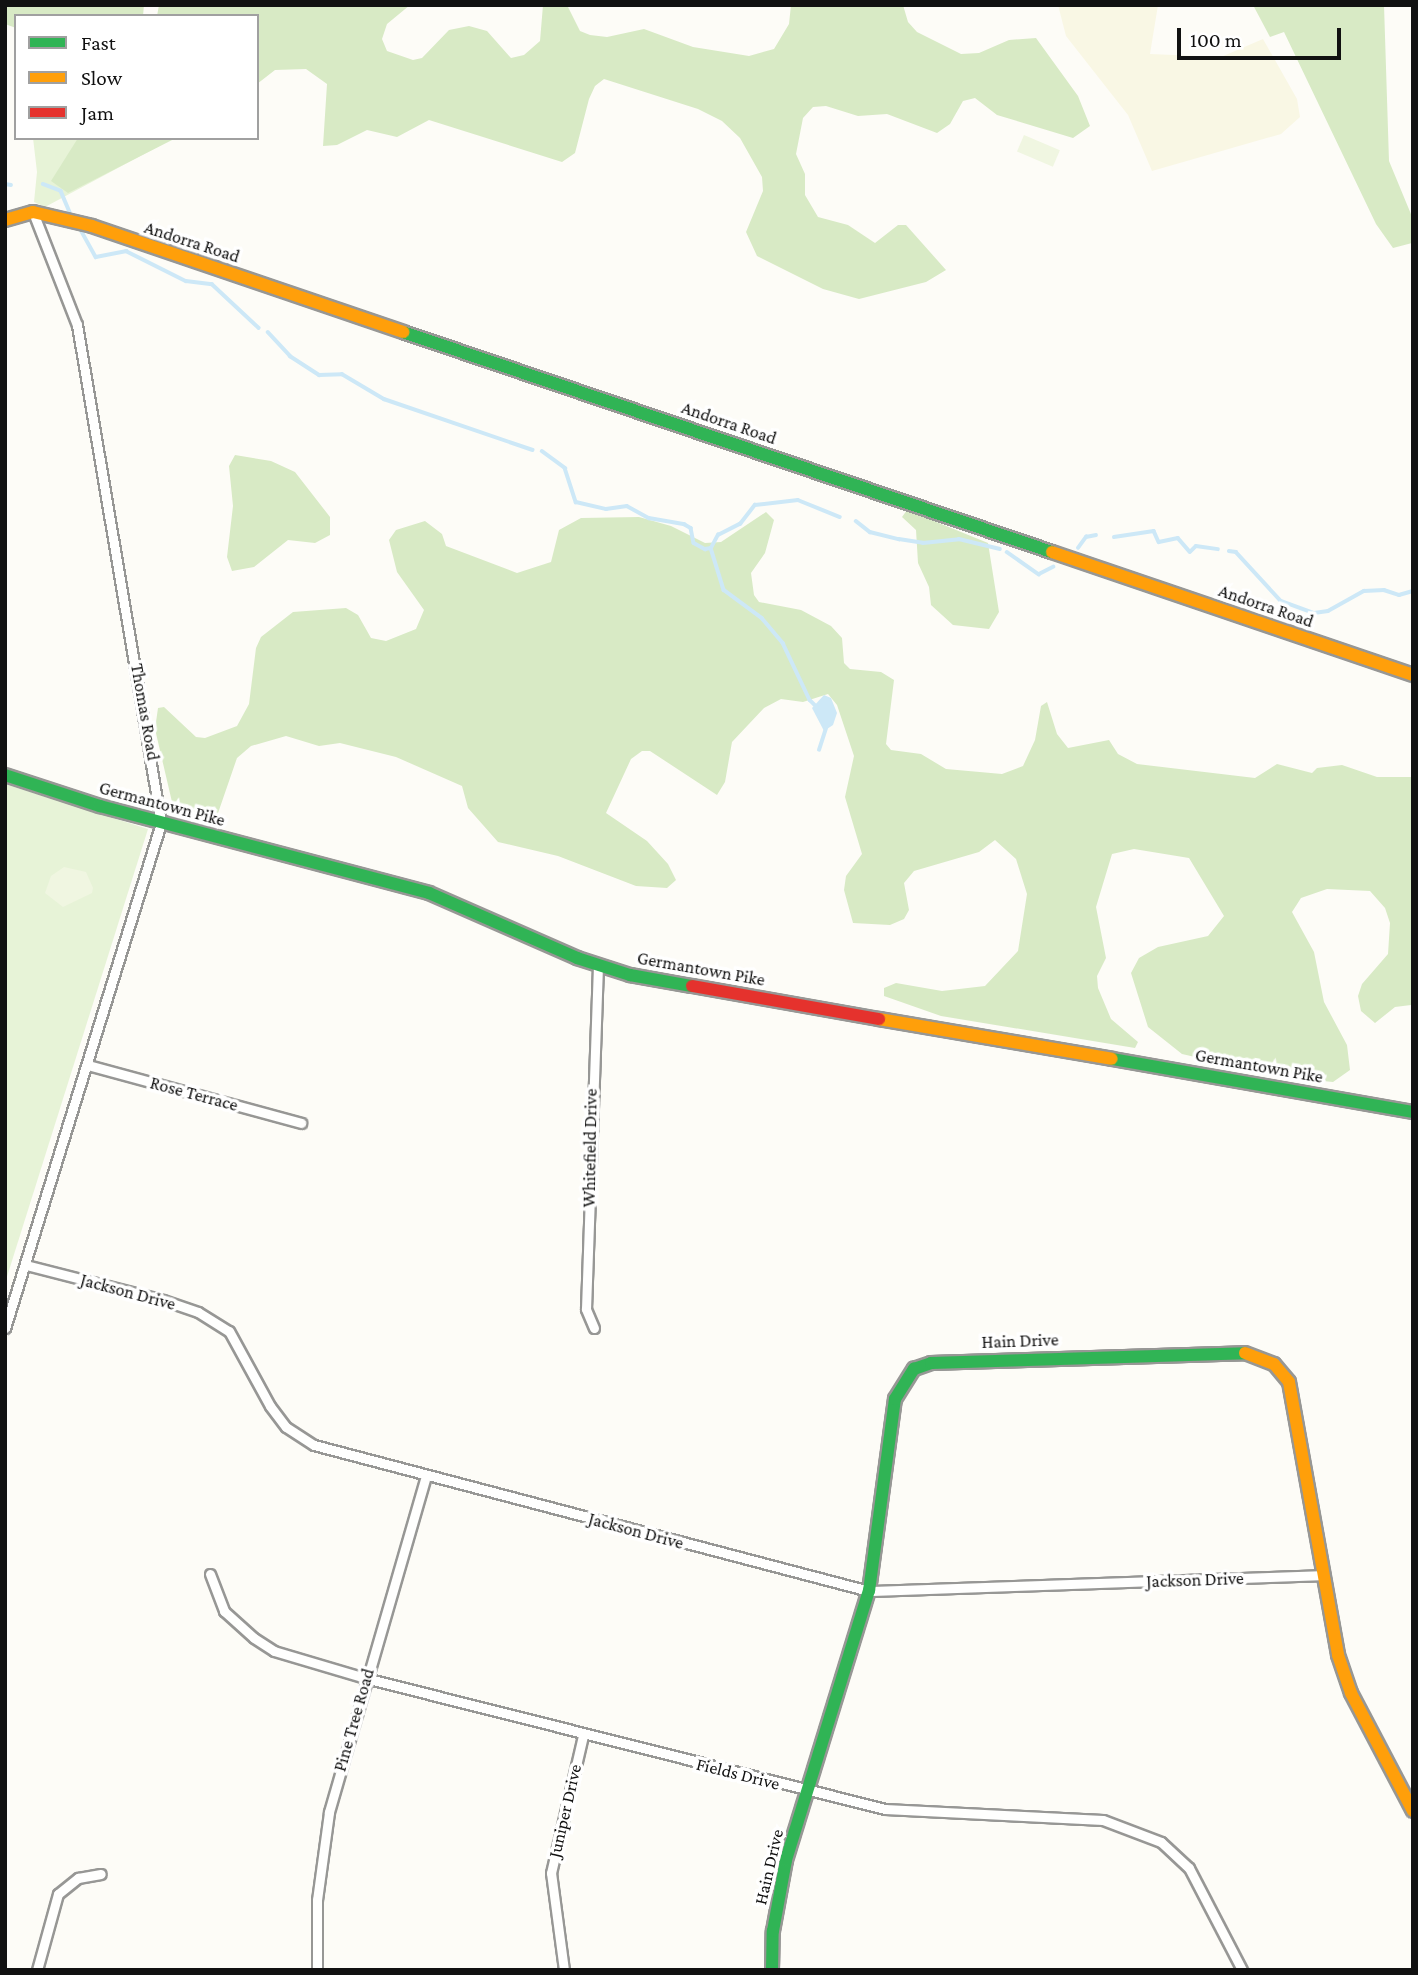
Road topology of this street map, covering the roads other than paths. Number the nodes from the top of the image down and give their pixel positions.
1 (33, 212) junction
2 (5, 220) edge
3 (1413, 675) edge
4 (5, 775) edge
5 (161, 823) junction
6 (598, 966) junction
7 (88, 1065) junction
8 (1413, 1112) edge
9 (301, 1123) dead end
10 (26, 1265) junction
11 (5, 1328) edge
12 (594, 1328) dead end
13 (426, 1477) junction
14 (210, 1574) dead end
15 (1322, 1575) junction
16 (869, 1591) junction
17 (365, 1678) junction
18 (583, 1735) junction
19 (805, 1791) junction
20 (1413, 1811) edge
21 (101, 1874) dead end
22 (37, 1970) edge
23 (317, 1970) edge
24 (564, 1970) edge
25 (772, 1970) edge
26 (1242, 1970) edge

1 - 2 street
1 - 3 street, Andorra Road
1 - 5 street, Thomas Road
4 - 5 street, Germantown Pike
5 - 6 street, Germantown Pike
5 - 7 street, Thomas Road
6 - 8 street, Germantown Pike
6 - 12 street, Whitefield Drive
7 - 9 street, Rose Terrace
7 - 10 street, Thomas Road
10 - 11 street, Thomas Road
10 - 13 street, Jackson Drive
13 - 16 street, Jackson Drive
13 - 17 street, Pine Tree Road
14 - 17 street, Fields Drive
15 - 16 street, Jackson Drive
15 - 16 street, Hain Drive
15 - 20 street, Hain Drive
16 - 19 street, Hain Drive
17 - 18 street, Fields Drive
17 - 23 street, Pine Tree Road
18 - 19 street, Fields Drive
18 - 24 street, Juniper Drive
19 - 25 street, Hain Drive
19 - 26 street, Fields Drive
21 - 22 street

